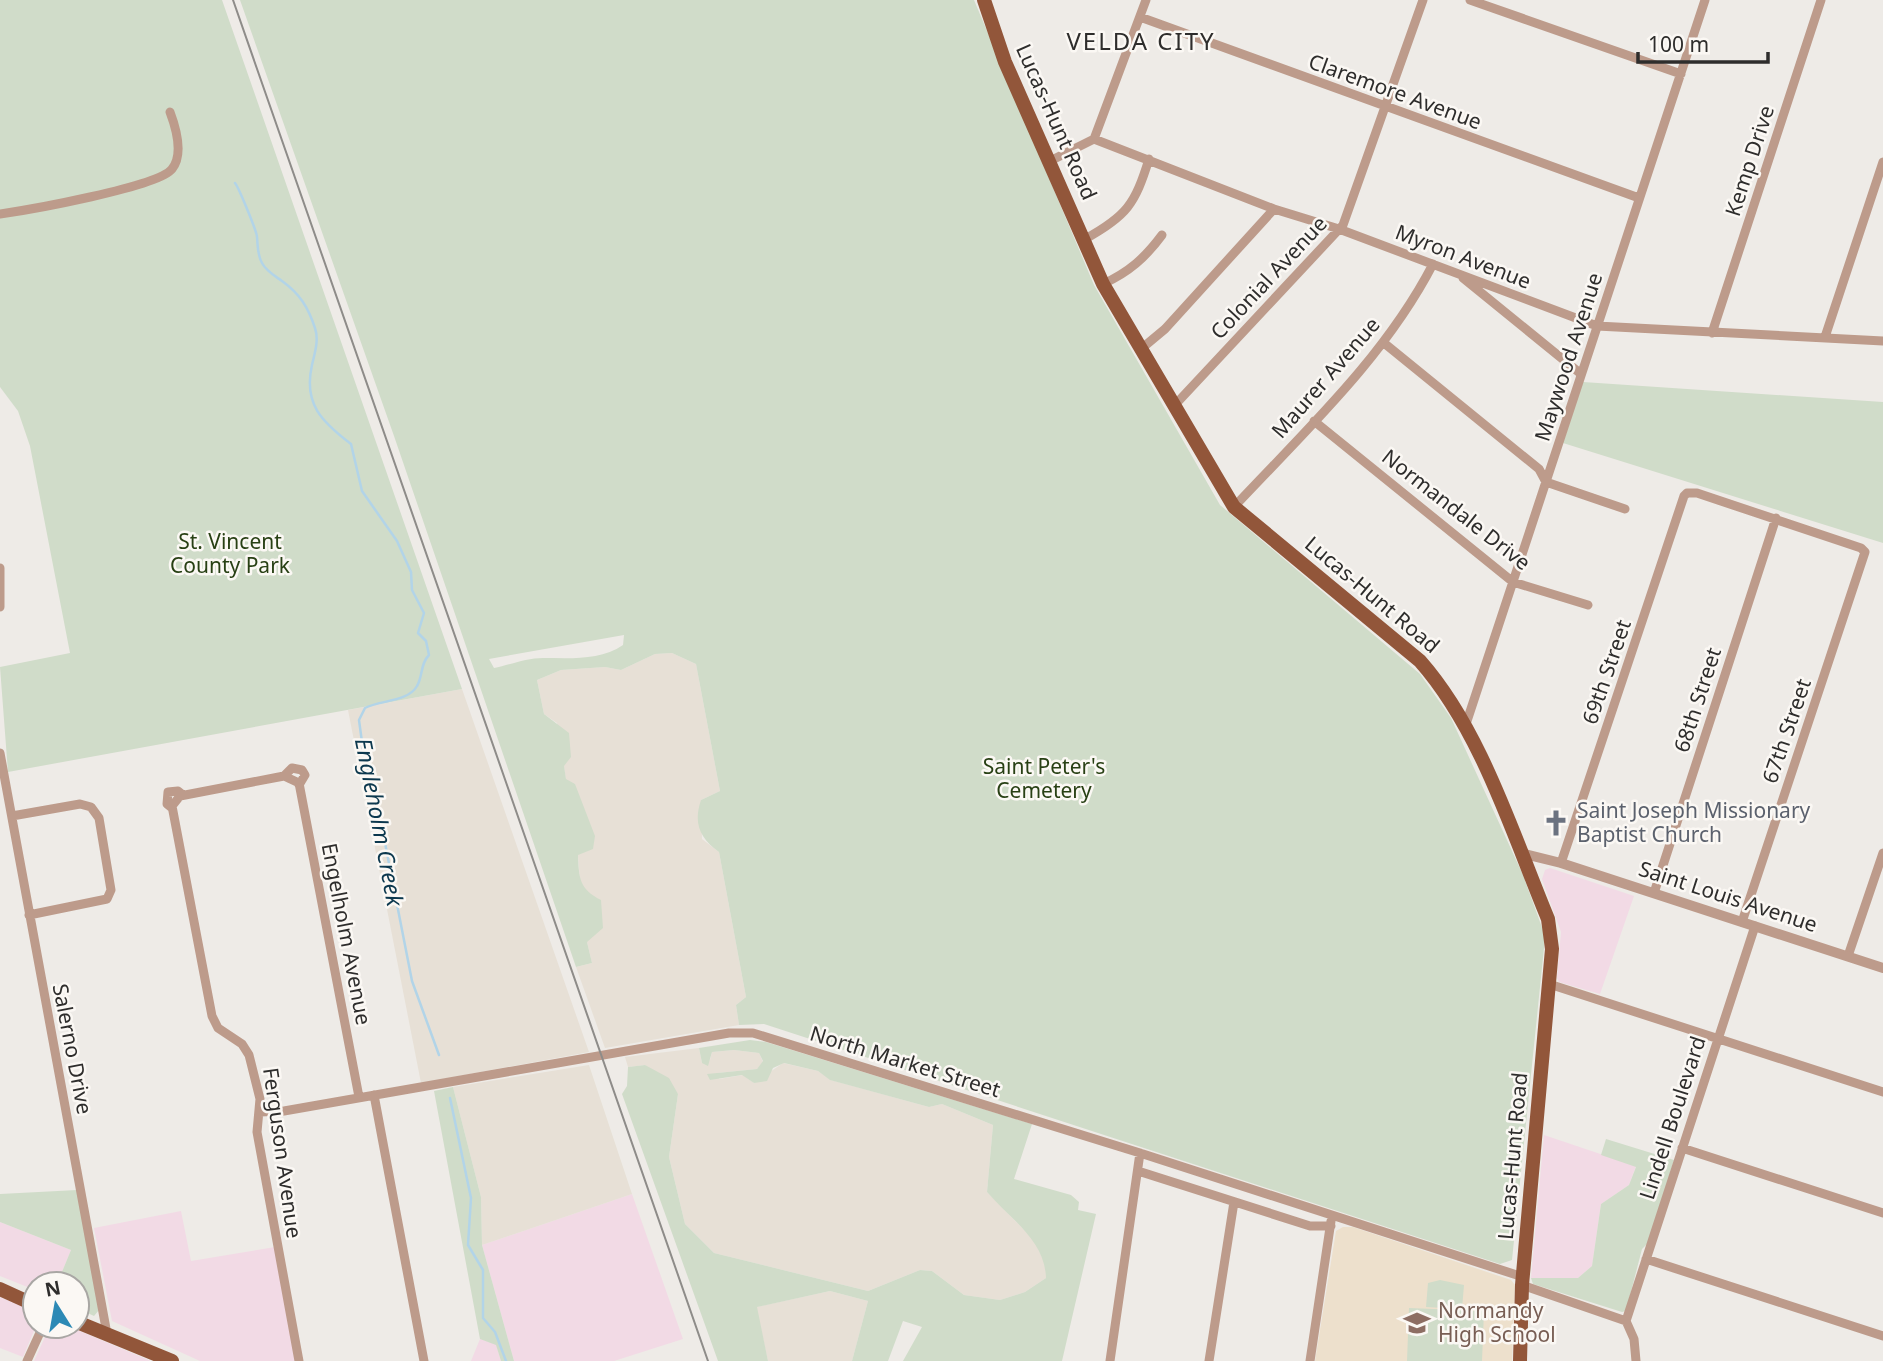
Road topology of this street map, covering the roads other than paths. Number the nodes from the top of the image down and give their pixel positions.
1 (984, 0) edge
2 (1146, 0) edge
3 (1423, 0) edge
4 (1470, 0) edge
5 (1705, 0) edge
6 (1821, 0) edge
7 (1140, 17) junction
8 (1681, 74) junction
9 (1384, 107) junction
10 (170, 112) dead end
11 (1094, 139) junction
12 (1149, 159) junction
13 (1051, 161) junction
14 (1883, 162) edge
15 (1639, 198) junction
16 (1273, 209) junction
17 (0, 214) edge
18 (1339, 229) junction
19 (1162, 234) dead end
20 (1085, 239) junction
21 (1433, 264) junction
22 (1458, 274) junction
23 (1103, 284) junction
24 (1597, 326) junction
25 (1712, 333) junction
26 (1825, 337) junction
27 (1883, 341) edge
28 (1384, 343) junction
29 (1141, 349) junction
30 (1581, 374) junction
31 (1174, 407) junction
32 (1314, 421) junction
33 (1546, 482) junction
34 (1234, 507) junction
35 (1625, 509) dead end
36 (1776, 519) junction
37 (0, 568) edge
38 (1513, 582) junction
39 (1588, 605) dead end
40 (0, 607) edge
41 (1466, 724) junction
42 (0, 753) edge
43 (177, 801) joint
44 (12, 816) junction
45 (1520, 853) junction
46 (1883, 853) edge
47 (1561, 863) junction
48 (1654, 893) junction
49 (29, 915) junction
50 (1742, 922) junction
51 (1755, 926) junction
52 (1848, 956) junction
53 (1883, 968) edge
54 (1549, 984) junction
55 (1716, 1038) junction
56 (1883, 1092) edge
57 (374, 1095) junction
58 (359, 1097) junction
59 (260, 1112) junction
60 (1682, 1148) junction
61 (1140, 1153) junction
62 (1138, 1171) junction
63 (1234, 1202) junction
64 (1883, 1213) edge
65 (1331, 1221) junction
66 (1646, 1259) junction
67 (1523, 1281) junction
68 (0, 1289) edge
69 (21, 1299) edge
70 (1626, 1321) junction
71 (91, 1328) edge
72 (107, 1334) junction
73 (1883, 1336) edge
74 (37, 1340) edge
75 (167, 1360) edge
76 (27, 1361) edge
77 (299, 1361) edge
78 (424, 1361) edge
79 (1110, 1361) edge
80 (1209, 1361) edge
81 (1310, 1361) edge
82 (1520, 1361) edge
83 (1636, 1361) edge

1 - 13 main road, Lucas-Hunt Road
2 - 7 street
3 - 9 street, Colonial Avenue
4 - 8 street
5 - 8 street, Maywood Avenue
6 - 25 street, Kemp Drive
7 - 9 street, Claremore Avenue
7 - 11 street
8 - 15 street, Maywood Avenue
9 - 15 street, Claremore Avenue
9 - 18 street, Colonial Avenue
10 - 17 street
11 - 12 street, Myron Avenue
11 - 13 street
12 - 16 street, Myron Avenue
12 - 20 street
13 - 20 main road, Lucas-Hunt Road
14 - 26 street
15 - 24 street, Maywood Avenue
16 - 18 street, Myron Avenue
16 - 29 street
18 - 21 street, Myron Avenue
18 - 31 street, Colonial Avenue
19 - 23 street
20 - 23 main road, Lucas-Hunt Road
21 - 22 street, Myron Avenue
21 - 28 street, Maurer Avenue
22 - 24 street, Myron Avenue
22 - 30 street
23 - 29 main road, Lucas-Hunt Road
24 - 25 street, Myron Avenue
24 - 30 street, Maywood Avenue
25 - 26 street, Myron Avenue
26 - 27 street, Myron Avenue
28 - 32 street, Maurer Avenue
28 - 33 street
29 - 31 main road, Lucas-Hunt Road
30 - 33 street, Maywood Avenue
31 - 34 main road, Lucas-Hunt Road
32 - 34 street, Maurer Avenue
32 - 38 street, Normandale Drive
33 - 35 street
33 - 38 street, Maywood Avenue
34 - 41 main road, Lucas-Hunt Road
36 - 47 street, 69th Street
36 - 48 street, 68th Street
36 - 50 street, 67th Street
37 - 40 street
38 - 39 street, Normandale Drive
38 - 41 street, Maywood Avenue
41 - 45 main road, Lucas-Hunt Road
42 - 44 street, Salerno Drive
43 - 58 street, Engelholm Avenue
43 - 59 street, Ferguson Avenue
44 - 49 street, Salerno Drive
44 - 49 street
45 - 47 street, Saint Louis Avenue
45 - 54 main road, Lucas-Hunt Road
46 - 52 street
47 - 48 street, Saint Louis Avenue
48 - 50 street, Saint Louis Avenue
49 - 72 street, Salerno Drive
50 - 51 street, Saint Louis Avenue
51 - 52 street, Saint Louis Avenue
51 - 55 street, Lindell Boulevard
52 - 53 street, Saint Louis Avenue
54 - 55 street
54 - 67 main road, Lucas-Hunt Road
55 - 56 street
55 - 60 street, Lindell Boulevard
57 - 58 street, North Market Street
57 - 61 street, North Market Street
57 - 78 street
58 - 59 street, North Market Street
59 - 77 street, Ferguson Avenue
60 - 64 street
60 - 66 street, Lindell Boulevard
61 - 62 street
61 - 65 street, North Market Street
62 - 63 street
62 - 79 street
63 - 65 street
63 - 80 street
65 - 67 street, North Market Street
65 - 81 street
66 - 70 street, Lindell Boulevard
66 - 73 street
67 - 70 street, North Market Street
67 - 82 main road, Lucas-Hunt Road
68 - 69 main road
70 - 83 street
71 - 72 main road
72 - 75 main road
74 - 76 street

